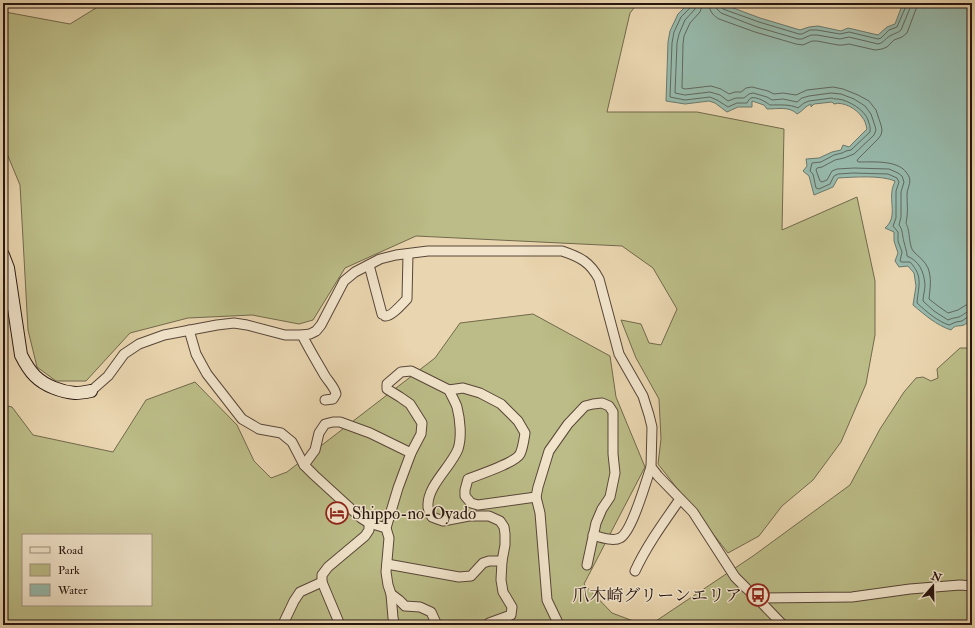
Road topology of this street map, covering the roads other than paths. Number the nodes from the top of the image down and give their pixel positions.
1 (408, 254) junction
2 (3, 255) edge
3 (369, 265) junction
4 (189, 330) junction
5 (302, 335) junction
6 (449, 390) junction
7 (91, 391) joint
8 (325, 400) dead end
9 (410, 453) junction
10 (304, 465) junction
11 (651, 467) junction
12 (536, 497) junction
13 (680, 499) junction
14 (369, 523) junction
15 (386, 528) junction
16 (593, 535) junction
17 (502, 561) junction
18 (387, 564) junction
19 (587, 565) dead end
20 (635, 571) dead end
21 (322, 582) junction
22 (972, 586) edge
23 (391, 594) junction
24 (757, 598) junction
25 (284, 625) edge
26 (340, 625) edge
27 (395, 625) edge
28 (437, 625) edge
29 (486, 625) edge
30 (560, 625) edge
31 (783, 625) edge

1 - 3 street
1 - 3 street
1 - 11 street
2 - 7 main road
3 - 5 street
4 - 5 street
4 - 7 street
4 - 10 street
5 - 8 street
6 - 9 street
6 - 12 street
6 - 17 street
9 - 10 street
9 - 15 street
10 - 14 street
11 - 13 street
11 - 16 street
12 - 16 street
12 - 30 street
13 - 20 street
13 - 24 street
14 - 15 street
14 - 21 street
15 - 18 street
16 - 19 street
17 - 18 street
17 - 29 street
18 - 23 street
21 - 25 street
21 - 26 street
22 - 24 street
23 - 27 street
23 - 28 street
24 - 31 street

